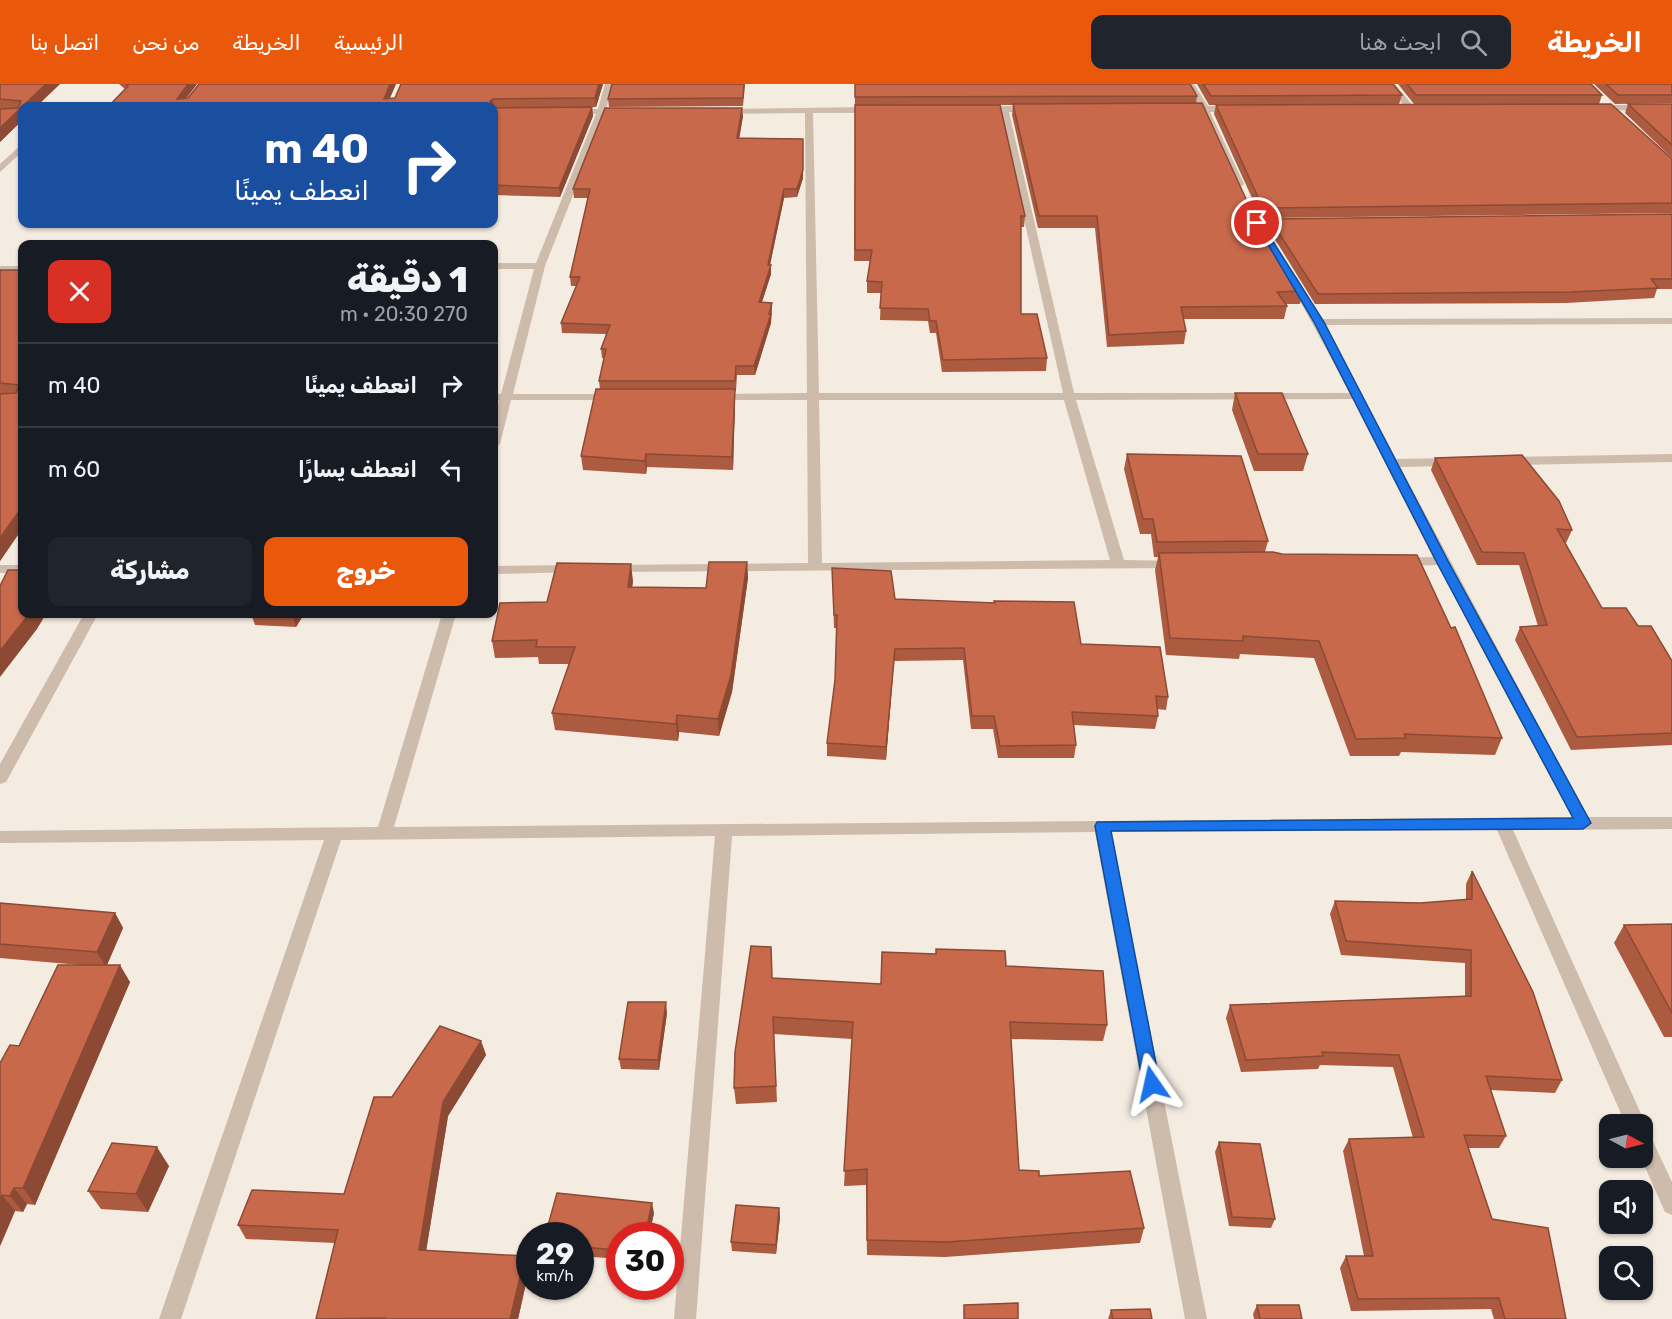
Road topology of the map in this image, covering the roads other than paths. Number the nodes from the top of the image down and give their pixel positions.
1 (609, 84) edge
2 (1190, 84) edge
3 (1392, 84) edge
4 (1603, 100) edge
5 (1588, 108) edge
6 (1612, 108) junction
7 (1672, 108) edge
8 (1004, 109) junction
9 (1040, 109) edge
10 (1182, 109) edge
11 (1205, 109) junction
12 (1239, 109) edge
13 (1400, 109) edge
14 (1411, 109) junction
15 (1423, 109) edge
16 (889, 110) edge
17 (970, 110) edge
18 (636, 111) edge
19 (716, 111) edge
20 (809, 111) junction
21 (565, 112) edge
22 (601, 112) junction
23 (1621, 116) edge
24 (18, 151) edge
25 (0, 169) edge
26 (1243, 192) edge
27 (1304, 222) edge
28 (1268, 241) edge
29 (498, 266) edge
30 (540, 266) junction
31 (1285, 267) edge
32 (0, 269) edge
33 (18, 269) edge
34 (1672, 321) edge
35 (1319, 322) junction
36 (1069, 396) junction
37 (1358, 396) junction
38 (499, 397) edge
39 (623, 397) edge
40 (706, 397) edge
41 (812, 398) junction
42 (1672, 458) edge
43 (1497, 461) edge
44 (1461, 462) edge
45 (1391, 463) junction
46 (1442, 561) junction
47 (1384, 562) edge
48 (1118, 564) junction
49 (1187, 564) edge
50 (815, 567) junction
51 (0, 569) edge
52 (18, 569) edge
53 (498, 570) edge
54 (89, 618) edge
55 (449, 618) edge
56 (0, 778) edge
57 (1583, 823) junction
58 (1672, 823) edge
59 (1502, 824) junction
60 (1102, 826) junction
61 (724, 831) junction
62 (384, 833) junction
63 (334, 835) junction
64 (0, 837) edge
65 (1631, 1114) edge
66 (1653, 1164) edge
67 (1672, 1206) edge
68 (170, 1319) edge
69 (685, 1319) edge
70 (1196, 1319) edge

1 - 22 street
2 - 11 street
3 - 14 street
4 - 6 street
5 - 6 street
6 - 7 street
6 - 23 street
8 - 9 street
8 - 17 street
8 - 36 street
10 - 11 street
11 - 12 street
11 - 26 street
13 - 14 street
14 - 15 street
16 - 20 street
18 - 22 street
19 - 20 street
20 - 41 street
21 - 22 street
22 - 30 street
24 - 25 street
27 - 28 street
29 - 30 street
30 - 38 street
31 - 35 street
32 - 33 street
34 - 35 street
35 - 37 street
36 - 37 street
36 - 41 street
36 - 48 street
37 - 45 street
38 - 39 street
40 - 41 street
41 - 50 street
42 - 43 street
44 - 45 street
45 - 46 street
46 - 47 street
46 - 57 street
48 - 49 street
48 - 50 street
50 - 53 street
51 - 52 street
54 - 56 street
55 - 62 street
57 - 58 street
57 - 59 street
59 - 60 street
59 - 65 street
60 - 61 street
60 - 70 street
61 - 62 street
61 - 69 street
62 - 63 street
63 - 64 street
63 - 68 street
66 - 67 street

